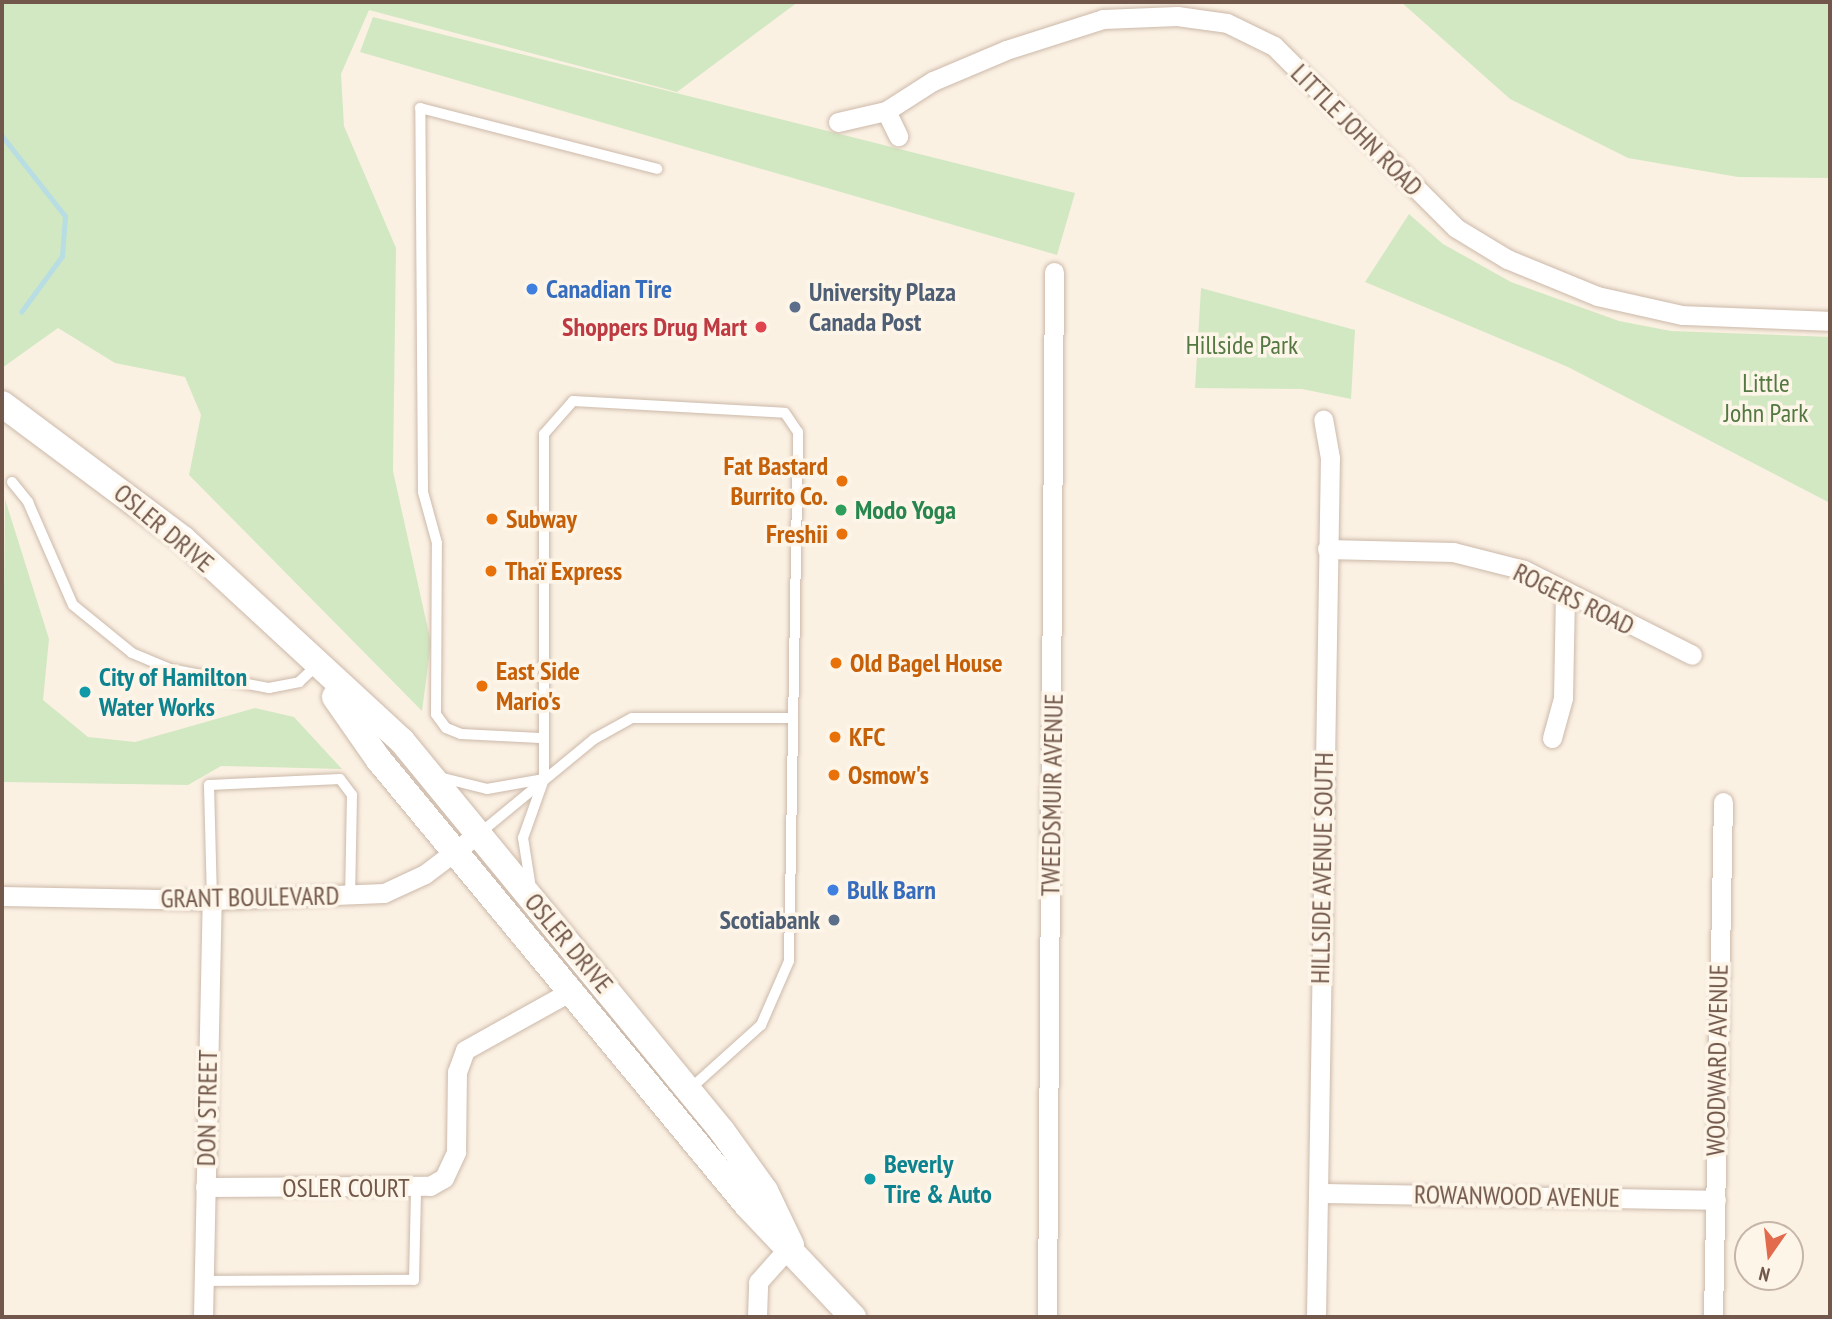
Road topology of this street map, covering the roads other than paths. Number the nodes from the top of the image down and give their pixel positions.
1 (886, 111) junction
2 (838, 122) dead end
3 (898, 136) dead end
4 (657, 169) dead end
5 (1054, 272) dead end
6 (1830, 321) edge
7 (2, 404) edge
8 (1323, 420) dead end
9 (12, 482) dead end
10 (1327, 549) junction
11 (1565, 594) junction
12 (1692, 655) dead end
13 (315, 667) junction
14 (793, 718) junction
15 (1552, 737) dead end
16 (540, 738) junction
17 (429, 772) junction
18 (544, 779) junction
19 (1723, 802) dead end
20 (479, 833) junction
21 (455, 853) junction
22 (350, 895) junction
23 (2, 896) edge
24 (212, 900) junction
25 (542, 911) junction
26 (569, 992) junction
27 (689, 1089) junction
28 (666, 1107) junction
29 (205, 1187) junction
30 (416, 1190) junction
31 (1318, 1193) junction
32 (1716, 1200) junction
33 (791, 1245) junction
34 (203, 1281) junction
35 (203, 1317) edge
36 (757, 1317) edge
37 (853, 1317) edge
38 (1046, 1317) edge
39 (1315, 1317) edge
40 (1713, 1317) edge

1 - 2 street, LITTLE JOHN ROAD
1 - 3 street
1 - 6 street, LITTLE JOHN ROAD
4 - 16 lane
5 - 38 street, TWEEDSMUIR AVENUE
7 - 13 main road, OSLER DRIVE
8 - 10 street, HILLSIDE AVENUE SOUTH
9 - 13 lane
10 - 11 street, ROGERS ROAD
10 - 31 street, HILLSIDE AVENUE SOUTH
11 - 12 street, ROGERS ROAD
11 - 15 street
13 - 17 main road, OSLER DRIVE
13 - 21 main road, OSLER DRIVE
14 - 16 lane
14 - 18 lane
14 - 27 lane
16 - 18 lane
17 - 18 lane
17 - 20 main road, OSLER DRIVE
18 - 20 lane
18 - 25 lane
19 - 32 street, WOODWARD AVENUE
20 - 21 street, GRANT BOULEVARD
20 - 25 main road, OSLER DRIVE
21 - 22 street, GRANT BOULEVARD
21 - 26 main road, OSLER DRIVE
22 - 24 street, GRANT BOULEVARD
22 - 24 lane
23 - 24 street, GRANT BOULEVARD
24 - 29 street, DON STREET
25 - 27 main road, OSLER DRIVE
26 - 28 main road, OSLER DRIVE
26 - 30 street, OSLER COURT
27 - 28 lane
27 - 33 main road, OSLER DRIVE
28 - 33 main road, OSLER DRIVE
29 - 30 street, OSLER COURT
29 - 34 street, DON STREET
30 - 34 lane
31 - 32 street, ROWANWOOD AVENUE
31 - 39 street, HILLSIDE AVENUE SOUTH
32 - 40 street, WOODWARD AVENUE
33 - 36 street
33 - 37 main road, OSLER DRIVE
34 - 35 street, DON STREET

